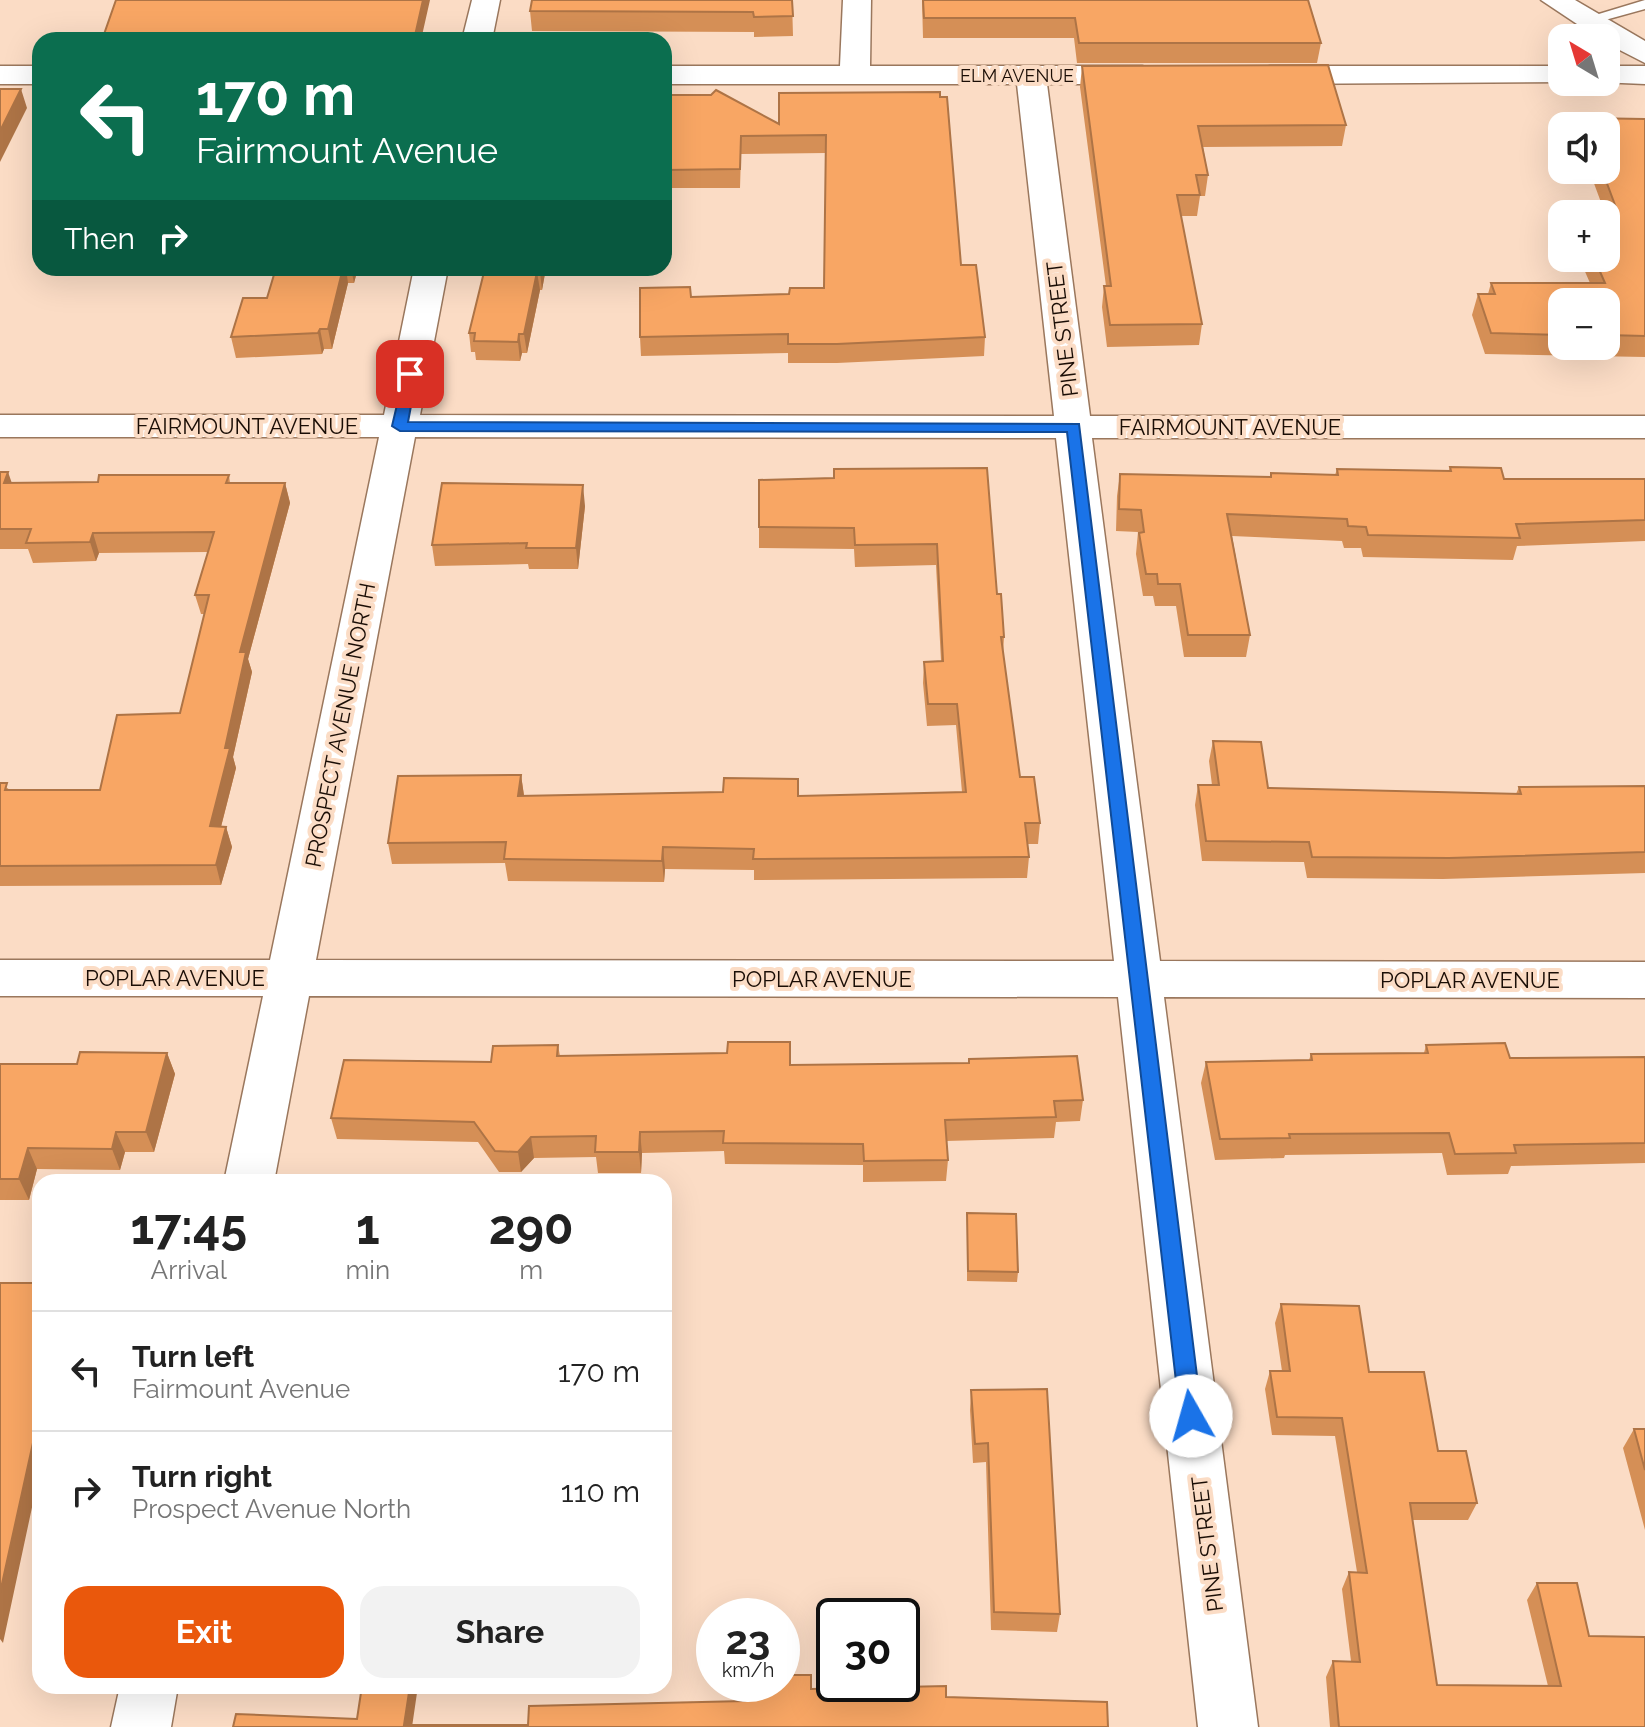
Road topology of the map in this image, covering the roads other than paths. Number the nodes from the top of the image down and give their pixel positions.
1 (486, 0) edge
2 (857, 0) edge
3 (1555, 0) edge
4 (1645, 4) edge
5 (1587, 20) junction
6 (479, 32) edge
7 (1645, 54) edge
8 (0, 75) edge
9 (32, 75) edge
10 (672, 75) edge
11 (855, 75) junction
12 (1031, 75) junction
13 (1172, 75) edge
14 (1234, 75) edge
15 (1548, 75) edge
16 (1620, 75) edge
17 (1645, 75) edge
18 (429, 276) edge
19 (0, 426) edge
20 (400, 426) junction
21 (1074, 427) junction
22 (1645, 427) edge
23 (0, 978) edge
24 (290, 978) junction
25 (1139, 980) junction
26 (1645, 980) edge
27 (251, 1174) edge
28 (147, 1694) edge
29 (141, 1727) edge
30 (1228, 1727) edge

1 - 6 street
2 - 11 street
3 - 5 street
4 - 5 lane
5 - 7 street
8 - 9 street
10 - 11 street, ELM AVENUE
11 - 12 street, ELM AVENUE
12 - 13 street, ELM AVENUE
12 - 21 street, PINE STREET
14 - 15 street
16 - 17 street
18 - 20 street, PROSPECT AVENUE NORTH
19 - 20 street, FAIRMOUNT AVENUE
20 - 21 street, FAIRMOUNT AVENUE
20 - 24 street, PROSPECT AVENUE NORTH
21 - 22 street, FAIRMOUNT AVENUE
21 - 25 street, PINE STREET
23 - 24 street, POPLAR AVENUE
24 - 25 street, POPLAR AVENUE
24 - 27 street, PROSPECT AVENUE NORTH
25 - 26 street, POPLAR AVENUE
25 - 30 street, PINE STREET
28 - 29 street

